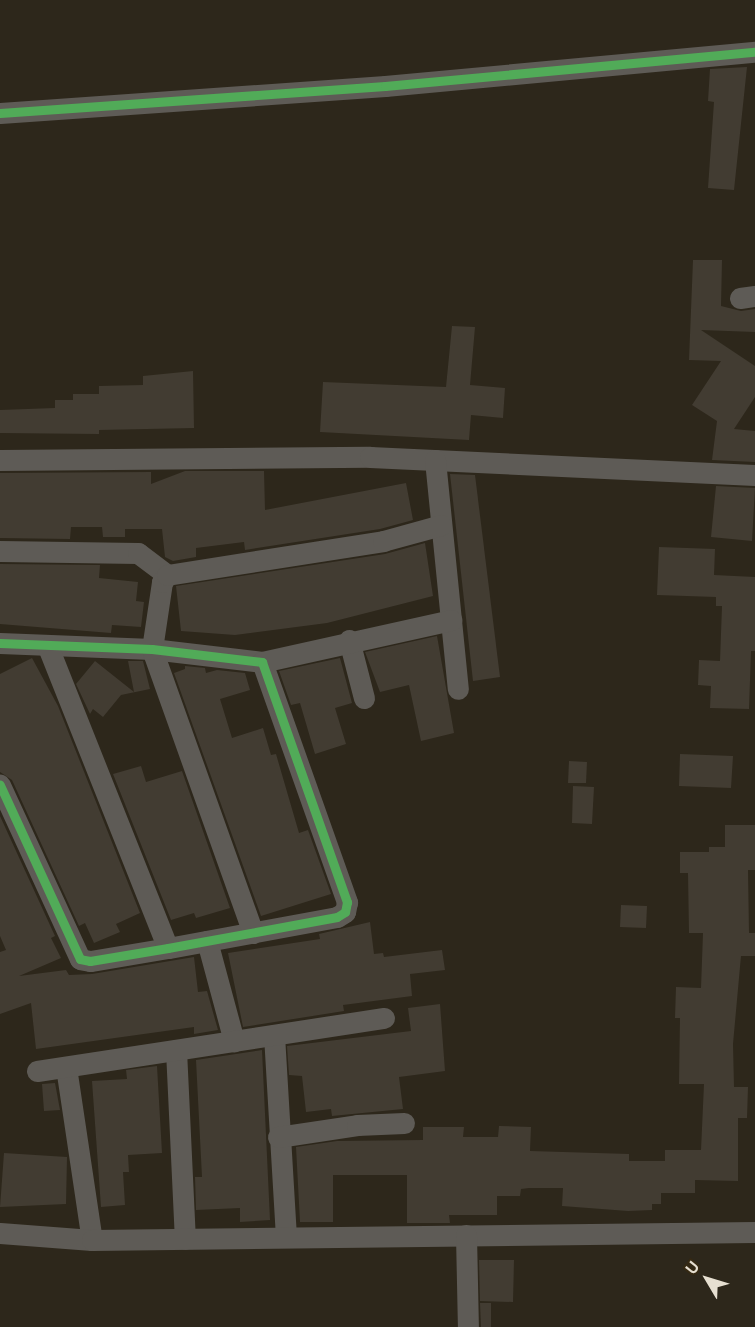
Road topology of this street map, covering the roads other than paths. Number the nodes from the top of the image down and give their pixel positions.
1 (755, 52) edge
2 (0, 113) edge
3 (0, 460) edge
4 (435, 460) junction
5 (755, 475) edge
6 (441, 525) junction
7 (0, 551) edge
8 (167, 575) junction
9 (451, 620) junction
10 (349, 640) junction
11 (0, 644) edge
12 (48, 647) junction
13 (152, 649) junction
14 (262, 662) junction
15 (458, 688) dead end
16 (364, 698) dead end
17 (0, 785) edge
18 (253, 933) junction
19 (207, 941) junction
20 (168, 948) junction
21 (384, 1018) dead end
22 (274, 1035) junction
23 (234, 1041) junction
24 (176, 1050) junction
25 (66, 1067) junction
26 (37, 1071) dead end
27 (404, 1123) dead end
28 (278, 1137) junction
29 (755, 1232) edge
30 (0, 1233) edge
31 (466, 1235) junction
32 (286, 1237) junction
33 (185, 1239) junction
34 (92, 1240) junction
35 (468, 1327) edge

1 - 2 street
3 - 4 street
4 - 5 street
4 - 6 street
6 - 8 street
6 - 9 street
7 - 8 street
8 - 13 street
9 - 10 street
9 - 15 street
10 - 14 street
10 - 16 street
11 - 12 street
12 - 13 street
12 - 20 street
13 - 14 street
13 - 18 street
14 - 18 street
17 - 20 street
18 - 19 street
19 - 20 street
19 - 23 street
21 - 22 street
22 - 23 street
22 - 28 street
23 - 24 street
24 - 25 street
24 - 33 street
25 - 26 street
25 - 34 street
27 - 28 street
28 - 32 street
29 - 31 street
30 - 34 street
31 - 32 street
31 - 35 street
32 - 33 street
33 - 34 street

